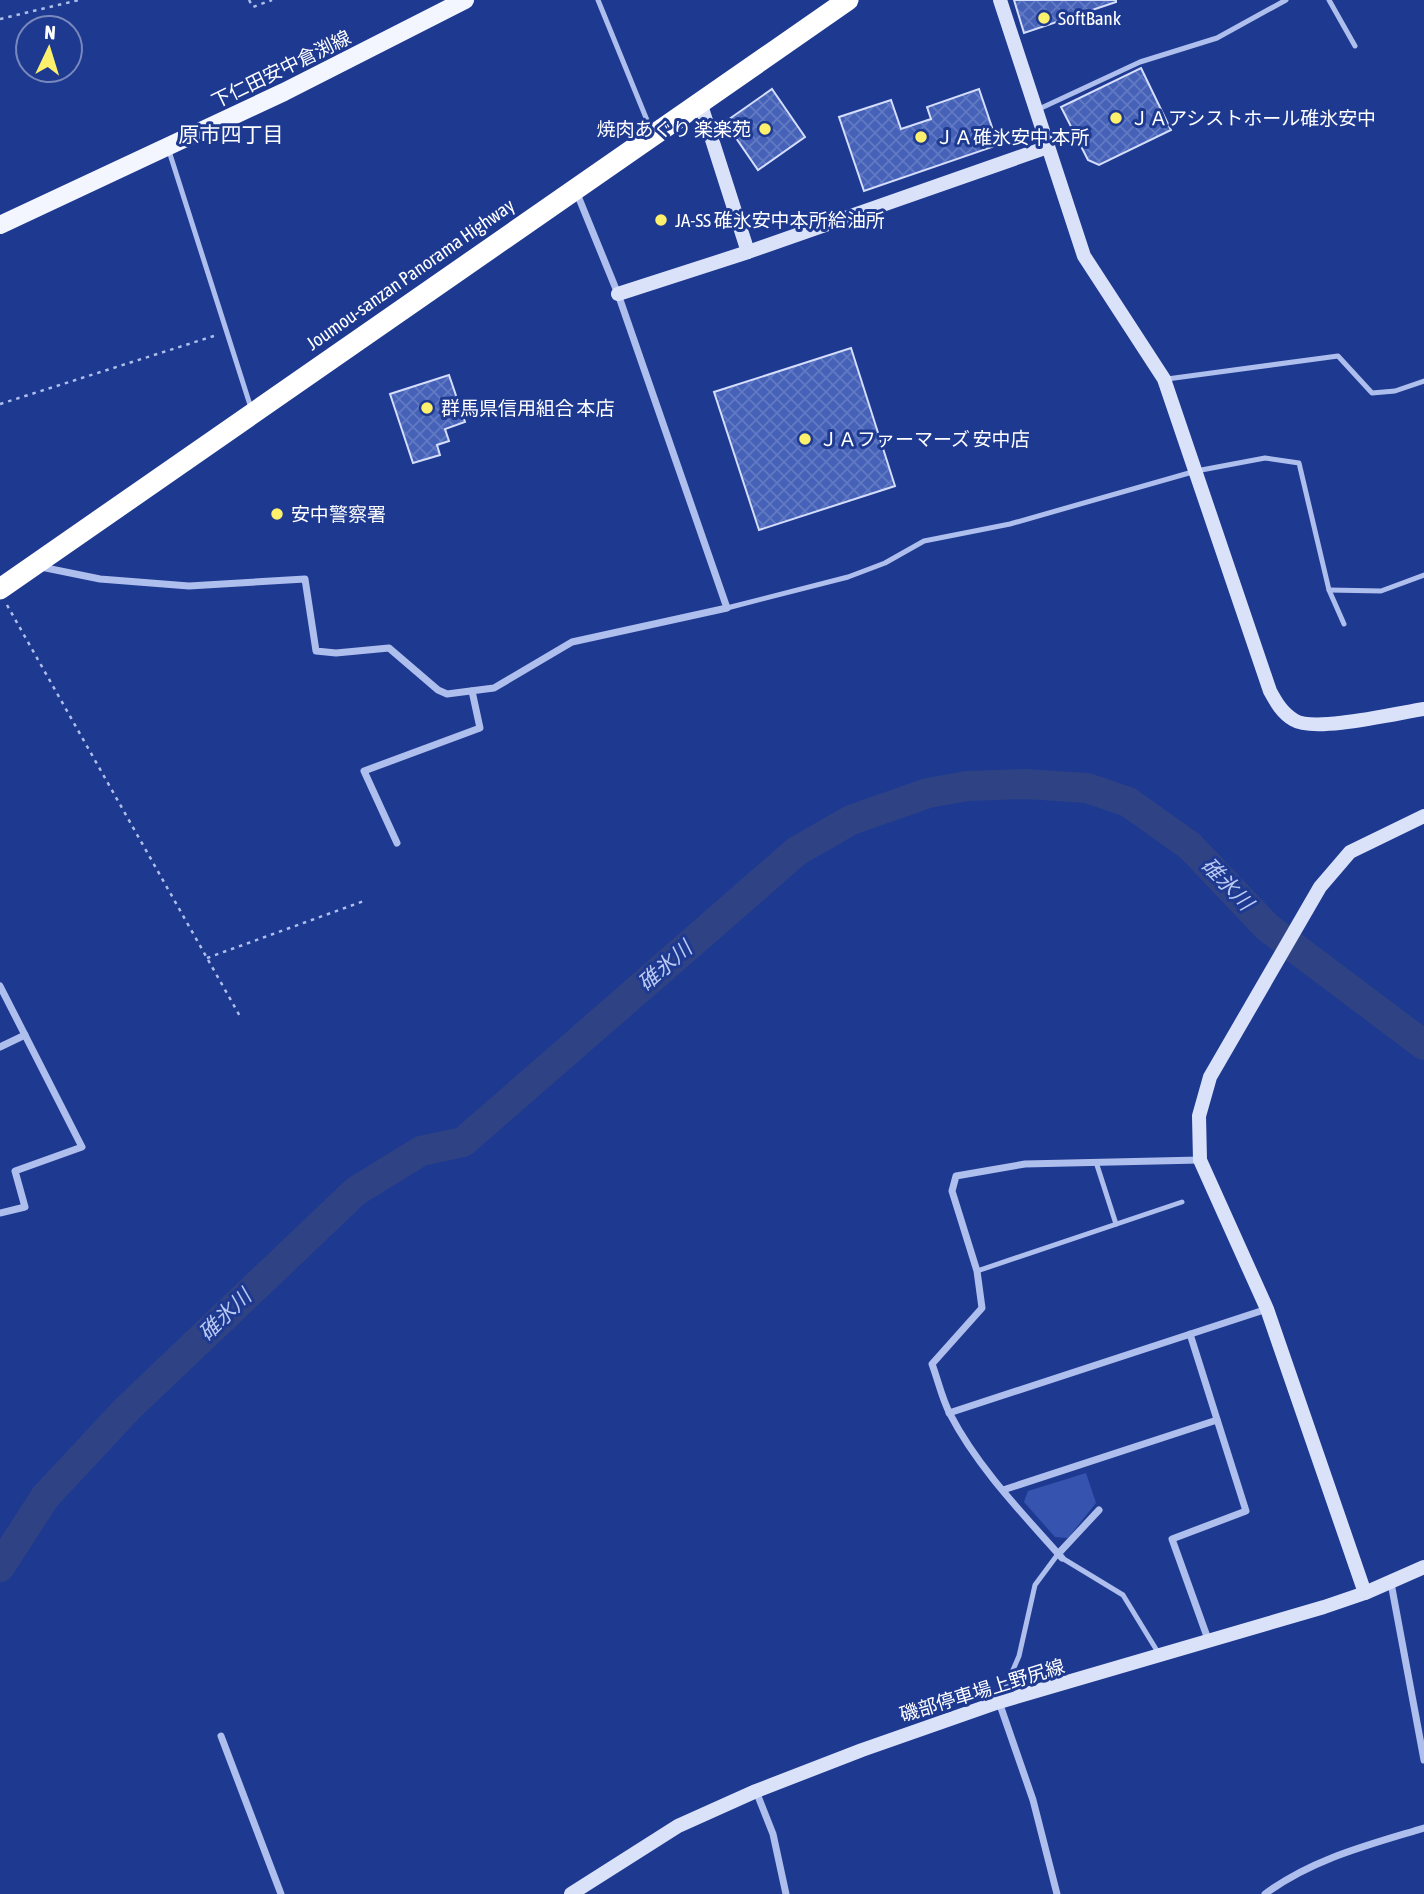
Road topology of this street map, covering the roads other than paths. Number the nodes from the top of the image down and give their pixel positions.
1 (465, 0) edge
2 (598, 0) edge
3 (848, 0) edge
4 (1000, 0) edge
5 (1286, 0) edge
6 (1329, 0) edge
7 (1354, 46) dead end
8 (700, 102) junction
9 (1036, 110) junction
10 (653, 135) junction
11 (1048, 147) junction
12 (168, 148) junction
13 (575, 188) junction
14 (0, 225) edge
15 (748, 252) junction
16 (618, 294) junction
17 (1164, 379) junction
18 (1424, 381) edge
19 (253, 412) junction
20 (1196, 471) junction
21 (34, 565) junction
22 (1424, 575) edge
23 (1329, 590) junction
24 (3, 597) edge
25 (727, 608) junction
26 (1344, 624) dead end
27 (472, 691) junction
28 (1424, 709) edge
29 (1424, 817) edge
30 (397, 843) dead end
31 (0, 986) edge
32 (25, 1035) junction
33 (0, 1048) edge
34 (1200, 1160) junction
35 (1096, 1162) junction
36 (1182, 1202) dead end
37 (0, 1213) edge
38 (1116, 1224) junction
39 (977, 1271) junction
40 (1267, 1309) junction
41 (1190, 1334) junction
42 (950, 1413) junction
43 (1217, 1420) junction
44 (1003, 1490) junction
45 (1099, 1510) dead end
46 (1060, 1556) junction
47 (1424, 1567) edge
48 (1391, 1583) junction
49 (1365, 1593) junction
50 (1209, 1642) junction
51 (1161, 1656) junction
52 (999, 1702) junction
53 (221, 1736) dead end
54 (1423, 1744) edge
55 (1424, 1760) edge
56 (756, 1791) junction
57 (1424, 1828) edge
58 (281, 1894) edge
59 (572, 1894) edge
60 (786, 1894) edge
61 (1056, 1894) edge
62 (1265, 1894) edge

1 - 12 main road, 下仁田安中倉渕線
2 - 10 lane
3 - 8 highway, Joumou-sanzan Panorama Highway
4 - 9 street
5 - 9 lane
6 - 7 lane
8 - 10 highway, Joumou-sanzan Panorama Highway
8 - 15 street
9 - 11 street
10 - 13 highway, Joumou-sanzan Panorama Highway
11 - 15 street
11 - 17 street
12 - 14 main road, 下仁田安中倉渕線
12 - 19 lane
13 - 16 street
13 - 19 highway, Joumou-sanzan Panorama Highway
15 - 16 street
16 - 25 street
17 - 18 lane
17 - 20 street
19 - 21 highway, Joumou-sanzan Panorama Highway
20 - 23 lane
20 - 25 lane
20 - 28 street
21 - 24 highway, Joumou-sanzan Panorama Highway
21 - 27 street
22 - 23 lane
23 - 26 lane
25 - 27 street
27 - 30 street
29 - 34 street
31 - 32 street
32 - 33 street
32 - 37 street
34 - 35 street
34 - 40 street
35 - 38 lane
35 - 39 street
36 - 38 lane
38 - 39 lane
39 - 42 street
40 - 41 street
40 - 49 street
41 - 42 street
41 - 43 street
42 - 44 street
43 - 44 street
43 - 50 street
44 - 46 street
45 - 46 street
46 - 51 lane
46 - 52 lane
47 - 48 street, 磯部停車場上野尻線
48 - 49 street, 磯部停車場上野尻線
48 - 54 street
49 - 50 street, 磯部停車場上野尻線
50 - 51 street, 磯部停車場上野尻線
51 - 52 street, 磯部停車場上野尻線
52 - 56 street, 磯部停車場上野尻線
52 - 61 street
53 - 58 street
54 - 55 street
56 - 59 street, 磯部停車場上野尻線
56 - 60 street
57 - 62 street

